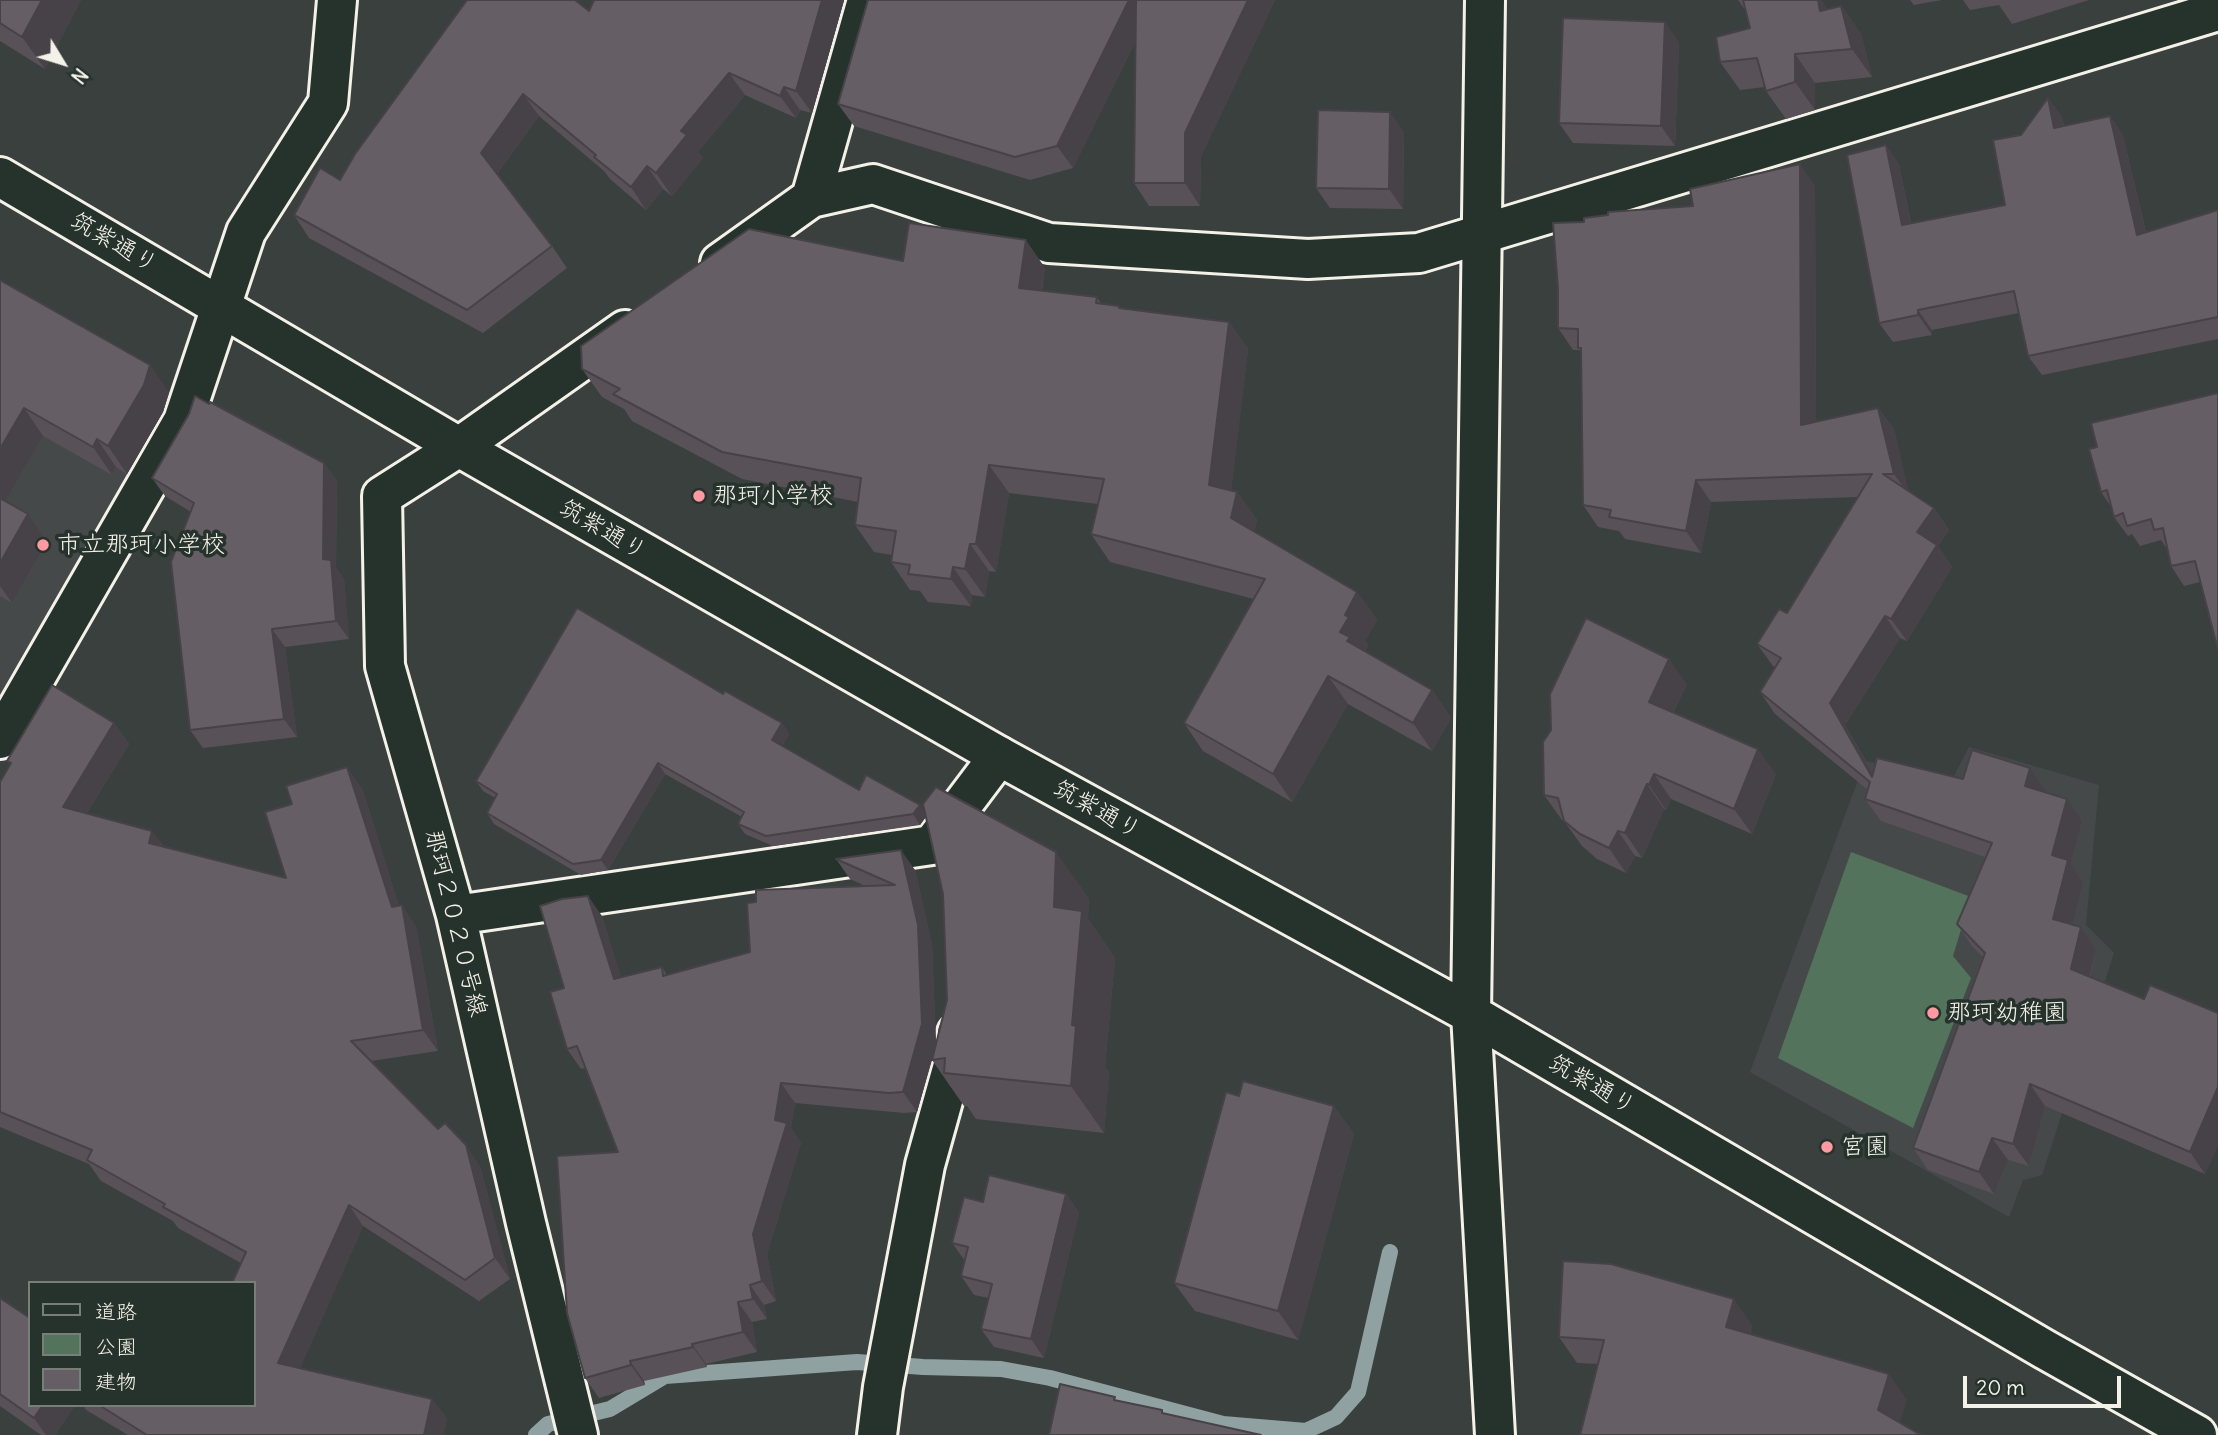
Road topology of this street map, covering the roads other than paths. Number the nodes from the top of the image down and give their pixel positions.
1 (337, 0) edge
2 (867, 0) edge
3 (1485, 0) edge
4 (2218, 11) edge
5 (0, 177) edge
6 (811, 198) junction
7 (1481, 234) junction
8 (690, 284) edge
9 (221, 306) junction
10 (656, 308) edge
11 (459, 447) junction
12 (0, 739) edge
13 (999, 757) junction
14 (932, 845) junction
15 (941, 881) edge
16 (456, 915) junction
17 (956, 995) edge
18 (1471, 1014) junction
19 (578, 1435) edge
20 (877, 1435) edge
21 (1495, 1435) edge
22 (2197, 1435) edge

1 - 9 street
2 - 6 street
3 - 7 street
4 - 7 street
5 - 9 street, 筑紫通り
6 - 7 street
6 - 8 street
7 - 18 street
9 - 11 street, 筑紫通り
9 - 12 street
10 - 11 street
11 - 13 street, 筑紫通り
11 - 16 street, 那珂２０２０号線
13 - 14 street
13 - 18 street, 筑紫通り
14 - 15 street
14 - 16 street
16 - 19 street, 那珂２０２０号線
17 - 20 street
18 - 21 street
18 - 22 street, 筑紫通り

